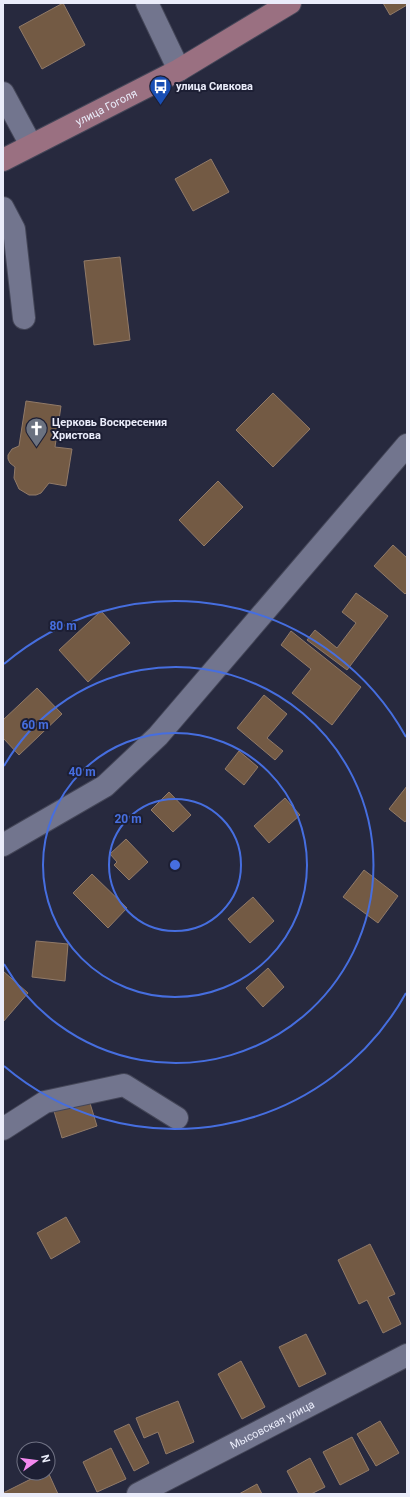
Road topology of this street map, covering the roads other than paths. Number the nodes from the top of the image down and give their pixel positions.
1 (147, 3) edge
2 (290, 3) edge
3 (179, 70) junction
4 (3, 93) edge
5 (31, 145) junction
6 (3, 160) edge
7 (3, 208) edge
8 (24, 318) dead end
9 (407, 446) edge
10 (3, 845) edge
11 (177, 1118) dead end
12 (3, 1129) edge
13 (407, 1355) edge
14 (138, 1494) edge

1 - 3 street
2 - 3 main road, улица Гоголя
3 - 5 main road, улица Гоголя
4 - 5 street
5 - 6 main road, улица Гоголя
7 - 8 street
9 - 10 street
11 - 12 street
13 - 14 street, Мысовская улица

